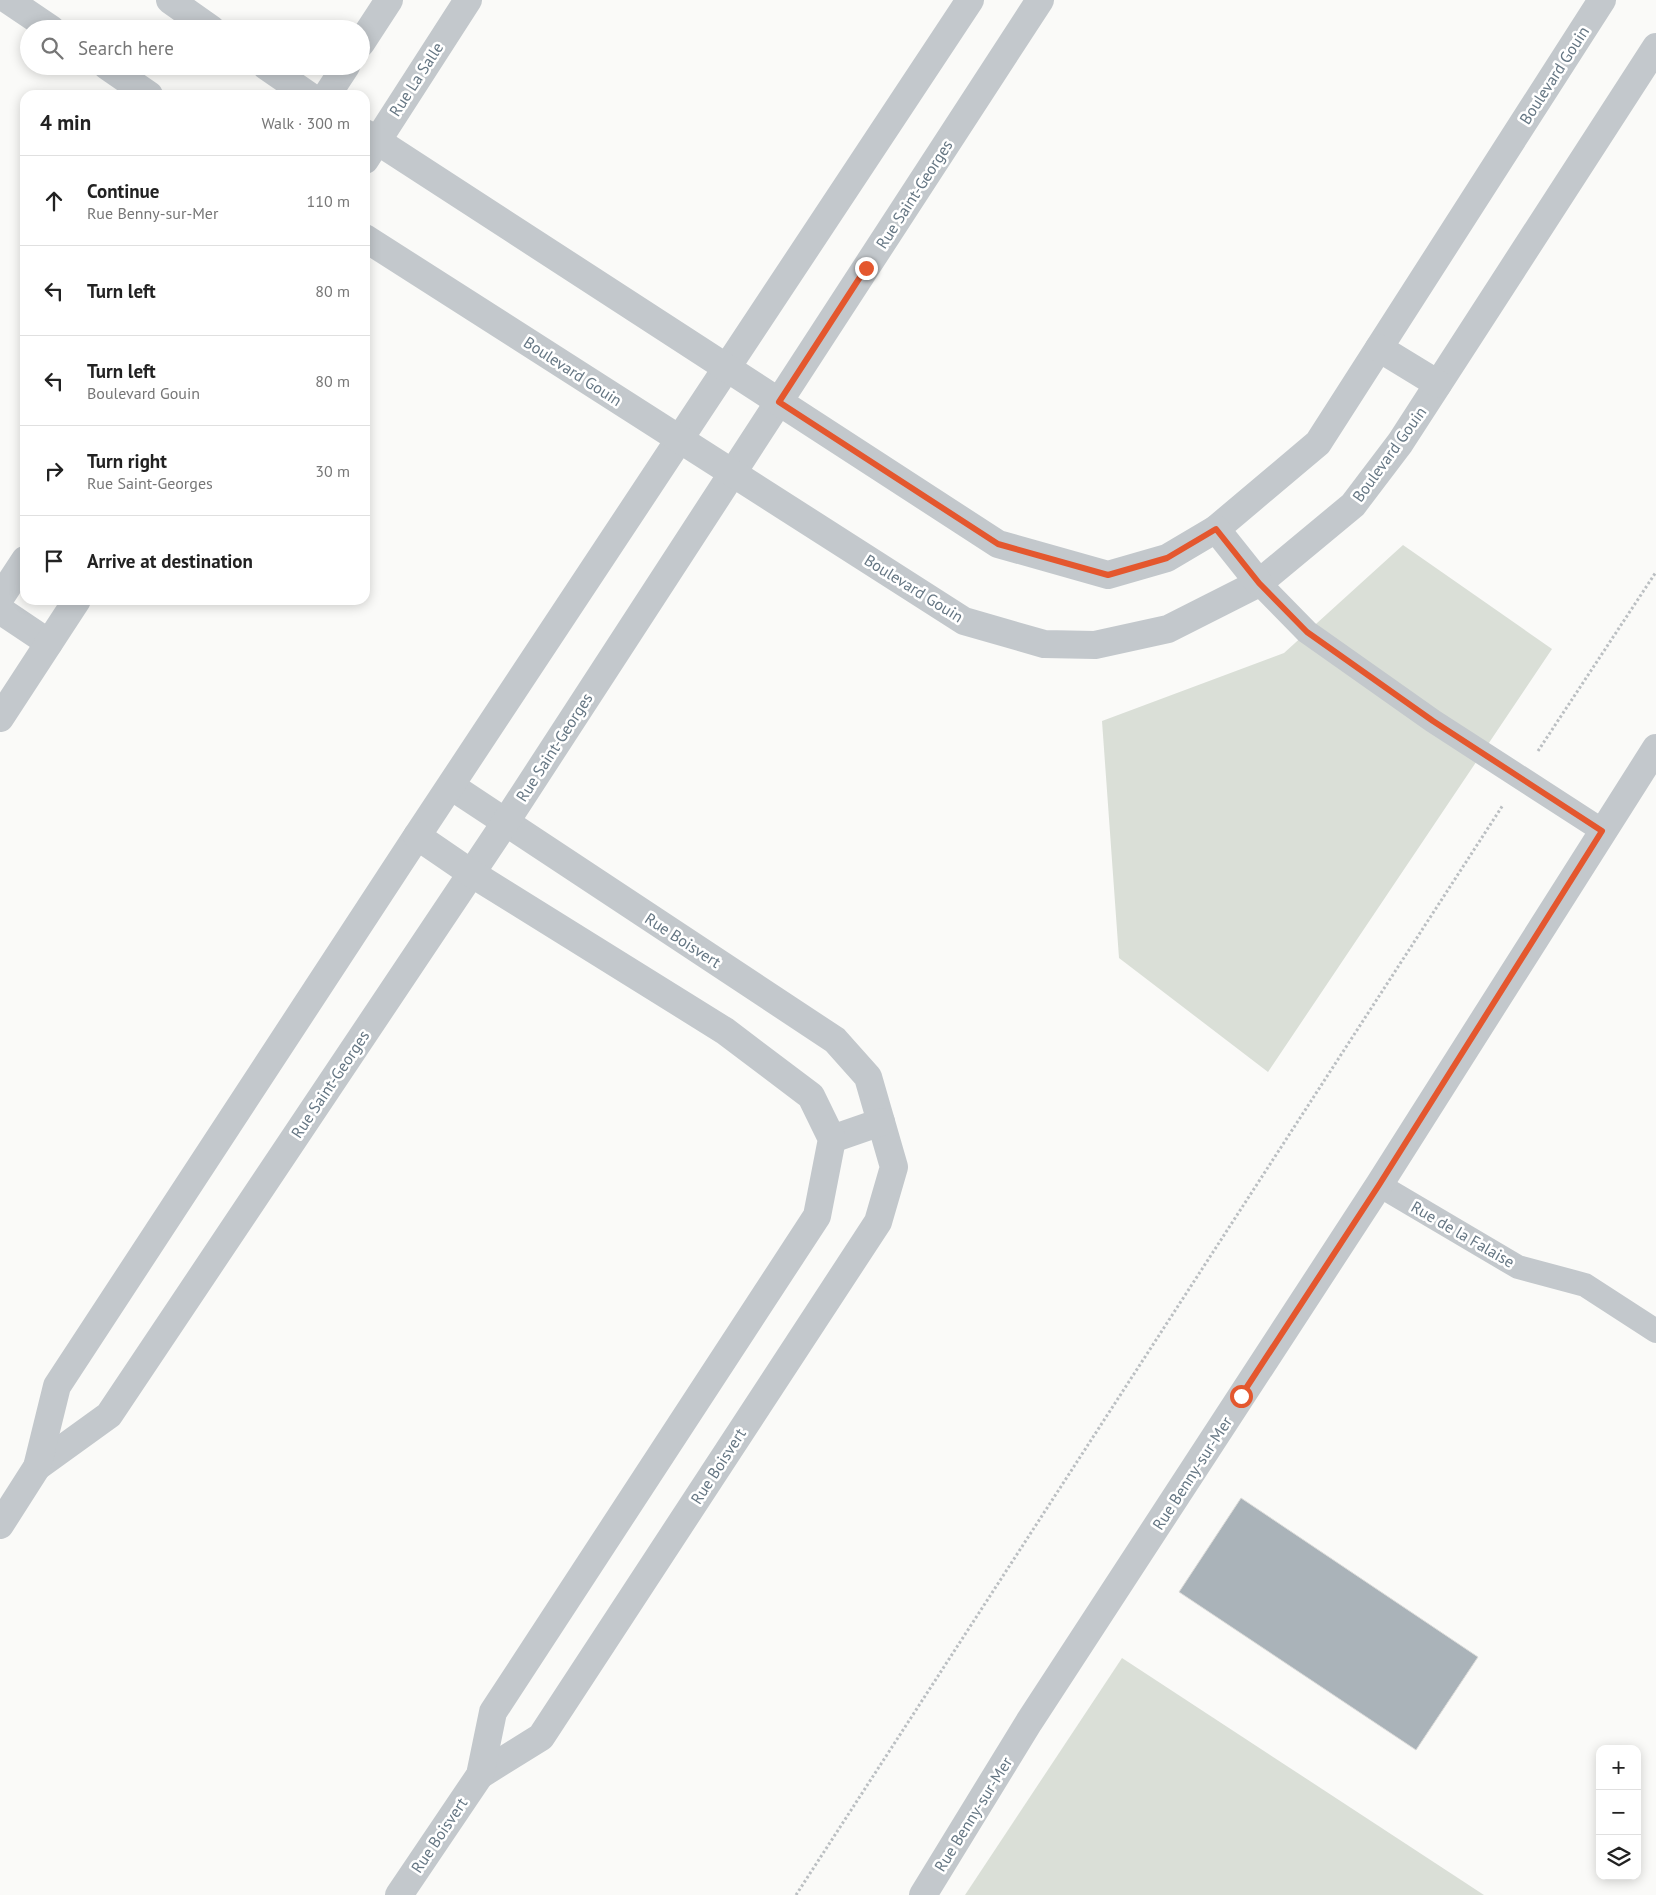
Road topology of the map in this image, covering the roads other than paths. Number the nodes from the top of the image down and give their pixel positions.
1 (8, 0) edge
2 (170, 0) edge
3 (389, 0) edge
4 (468, 0) edge
5 (970, 0) edge
6 (1040, 0) edge
7 (1602, 0) edge
8 (38, 20) edge
9 (198, 20) edge
10 (370, 29) edge
11 (1656, 47) edge
12 (120, 75) edge
13 (279, 75) edge
14 (340, 75) edge
15 (142, 90) edge
16 (301, 90) edge
17 (330, 90) edge
18 (370, 143) edge
19 (370, 145) edge
20 (370, 241) edge
21 (1379, 348) junction
22 (727, 368) junction
23 (1438, 384) junction
24 (779, 402) junction
25 (680, 440) junction
26 (732, 473) junction
27 (1216, 529) junction
28 (20, 568) edge
29 (1259, 583) junction
30 (0, 598) edge
31 (74, 605) edge
32 (0, 610) edge
33 (49, 643) junction
34 (0, 718) edge
35 (1656, 748) edge
36 (451, 786) junction
37 (505, 823) junction
38 (1602, 831) junction
39 (417, 836) junction
40 (471, 872) junction
41 (881, 1122) junction
42 (832, 1139) junction
43 (1379, 1185) junction
44 (1656, 1331) edge
45 (38, 1467) junction
46 (0, 1526) edge
47 (480, 1775) junction
48 (399, 1895) edge
49 (923, 1895) edge

1 - 8 street
2 - 9 street
3 - 10 street
4 - 18 street, Rue La Salle
5 - 22 street, Rue Saint-Georges
6 - 24 street, Rue Saint-Georges
7 - 21 street, Boulevard Gouin
11 - 23 street, Boulevard Gouin
12 - 15 street
13 - 16 street
14 - 17 street
19 - 22 street, Boulevard Gouin
20 - 25 street, Boulevard Gouin
21 - 23 street
21 - 27 street, Boulevard Gouin
22 - 24 street, Boulevard Gouin
22 - 25 street, Rue Saint-Georges
23 - 29 street, Boulevard Gouin
24 - 26 street, Rue Saint-Georges
24 - 27 street, Boulevard Gouin
25 - 26 street, Boulevard Gouin
25 - 36 street, Rue Saint-Georges
26 - 29 street, Boulevard Gouin
26 - 37 street, Rue Saint-Georges
27 - 29 street
28 - 30 street
29 - 38 lane
31 - 33 street
32 - 33 street
33 - 34 street
35 - 38 street, Rue Benny-sur-Mer
36 - 37 street, Rue Boisvert
36 - 39 street, Rue Saint-Georges
37 - 40 street, Rue Saint-Georges
37 - 41 street, Rue Boisvert
38 - 43 street, Rue Benny-sur-Mer
39 - 40 street
39 - 45 street, Rue Saint-Georges
40 - 42 street
40 - 45 street, Rue Saint-Georges
41 - 42 street
41 - 47 street, Rue Boisvert
42 - 47 street, Rue Boisvert
43 - 44 lane, Rue de la Falaise
43 - 49 street, Rue Benny-sur-Mer
45 - 46 street, Rue Saint-Georges
47 - 48 street, Rue Boisvert

